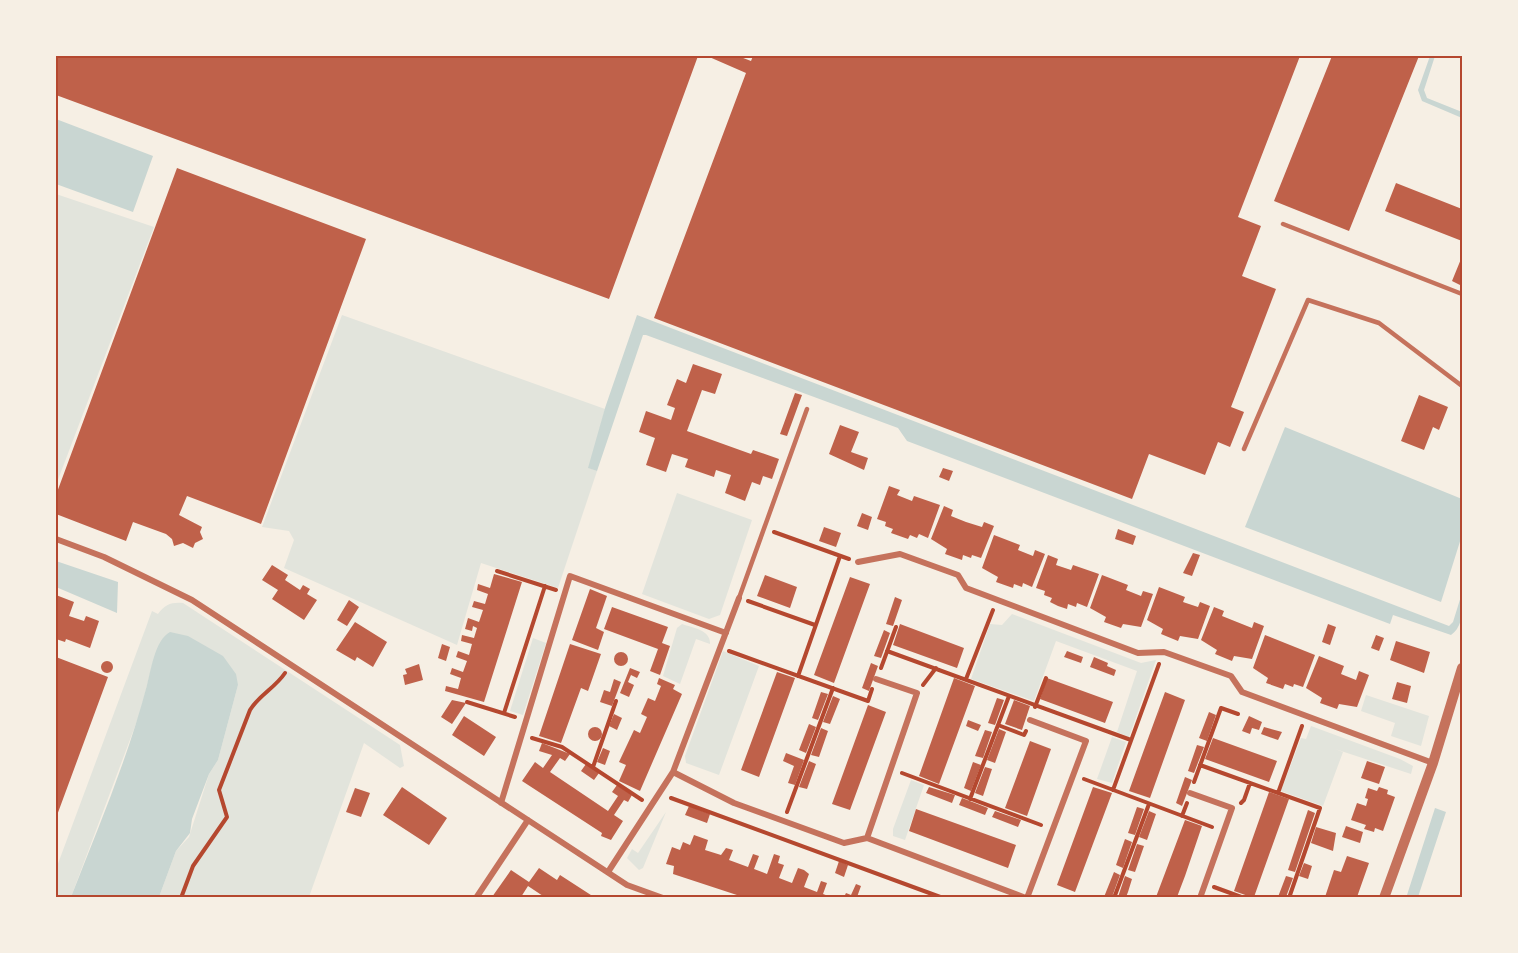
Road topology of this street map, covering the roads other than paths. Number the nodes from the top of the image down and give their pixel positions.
1 (1283, 224) dead end
2 (1462, 294) edge
3 (1462, 386) edge
4 (807, 409) dead end
5 (1244, 449) dead end
6 (56, 539) edge
7 (858, 562) road end
8 (739, 598) joint
9 (726, 633) junction
10 (1462, 668) edge
11 (876, 679) road end
12 (1030, 720) dead end
13 (1433, 763) junction
14 (673, 772) junction
15 (1190, 793) road end
16 (501, 803) junction
17 (528, 820) junction
18 (867, 838) junction
19 (608, 872) junction
20 (476, 897) edge
21 (663, 897) edge
22 (1026, 897) edge
23 (1200, 897) edge
24 (1383, 897) edge

1 - 2 lane
3 - 5 lane
4 - 8 lane
6 - 16 street
7 - 13 street
8 - 9 street
9 - 14 street
9 - 16 street
10 - 13 street
11 - 18 street
12 - 22 street
13 - 24 street
14 - 18 street
14 - 19 street
15 - 23 street
16 - 17 street
17 - 19 street
17 - 20 street
18 - 22 street
19 - 21 street

